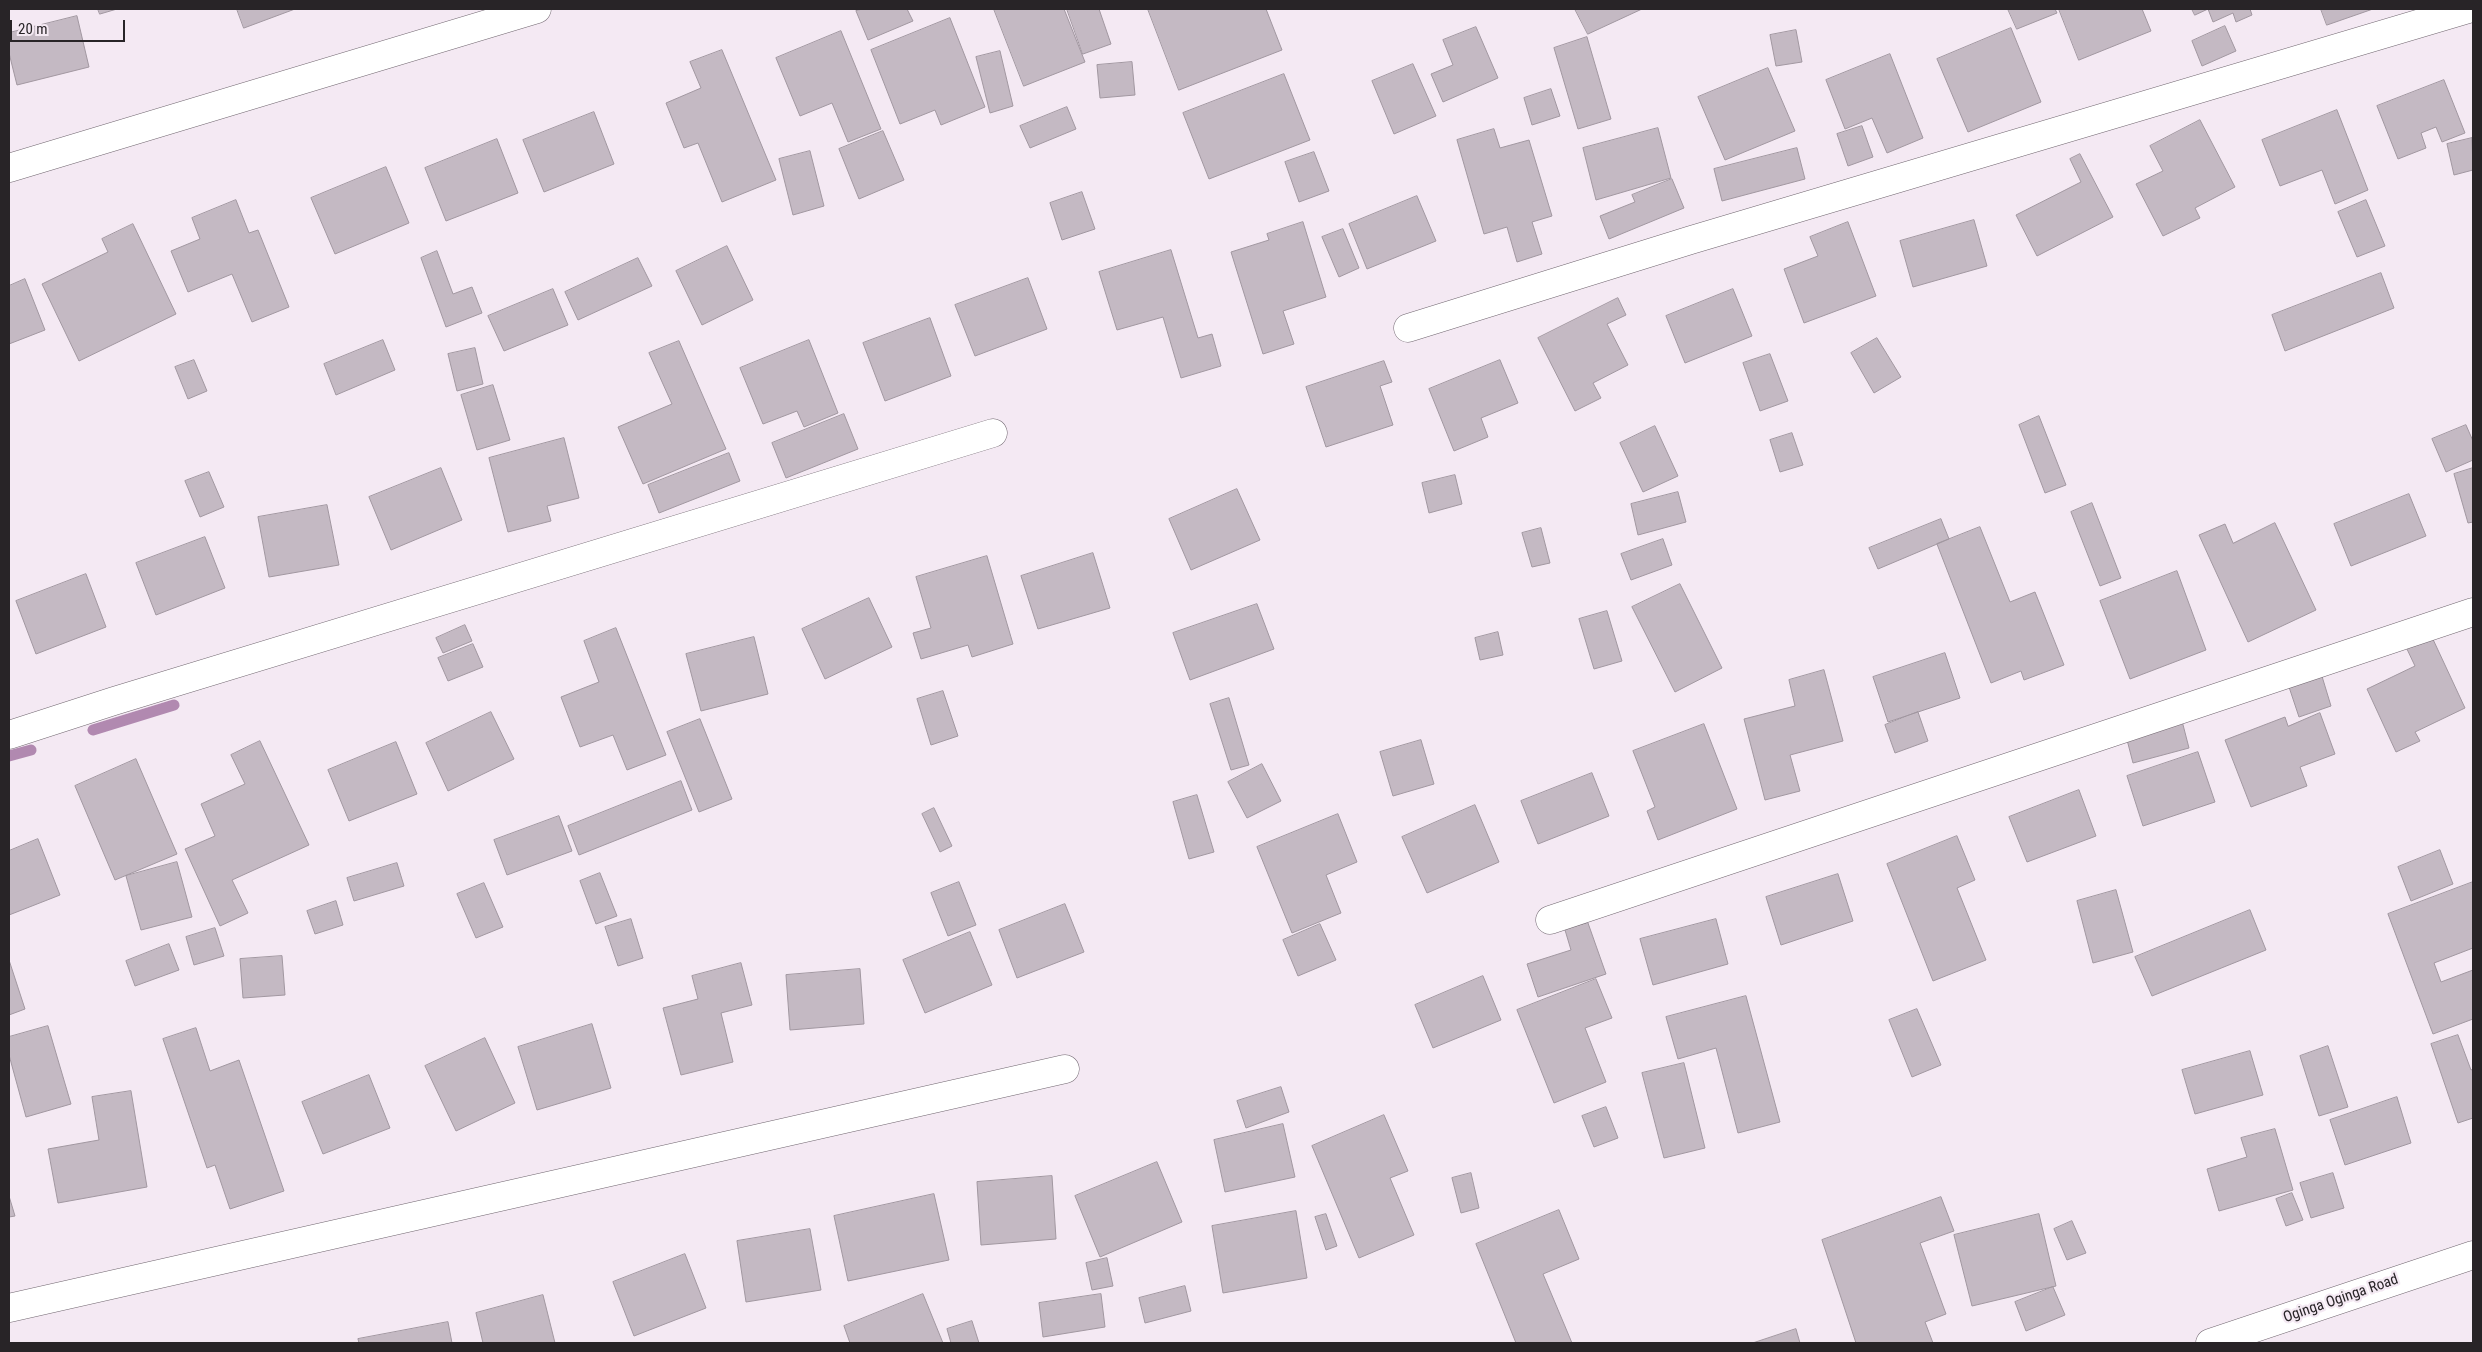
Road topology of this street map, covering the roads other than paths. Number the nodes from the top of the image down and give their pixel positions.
1 (537, 9) edge
2 (2468, 9) edge
3 (9, 168) edge
4 (1408, 328) dead end
5 (993, 433) dead end
6 (2473, 612) edge
7 (9, 735) edge
8 (1550, 920) dead end
9 (1065, 1069) dead end
10 (2473, 1255) edge
11 (9, 1308) edge
12 (2210, 1343) edge

1 - 3 street
2 - 4 street
5 - 7 street
6 - 8 street
9 - 11 street
10 - 12 street, Oginga Oginga Road

